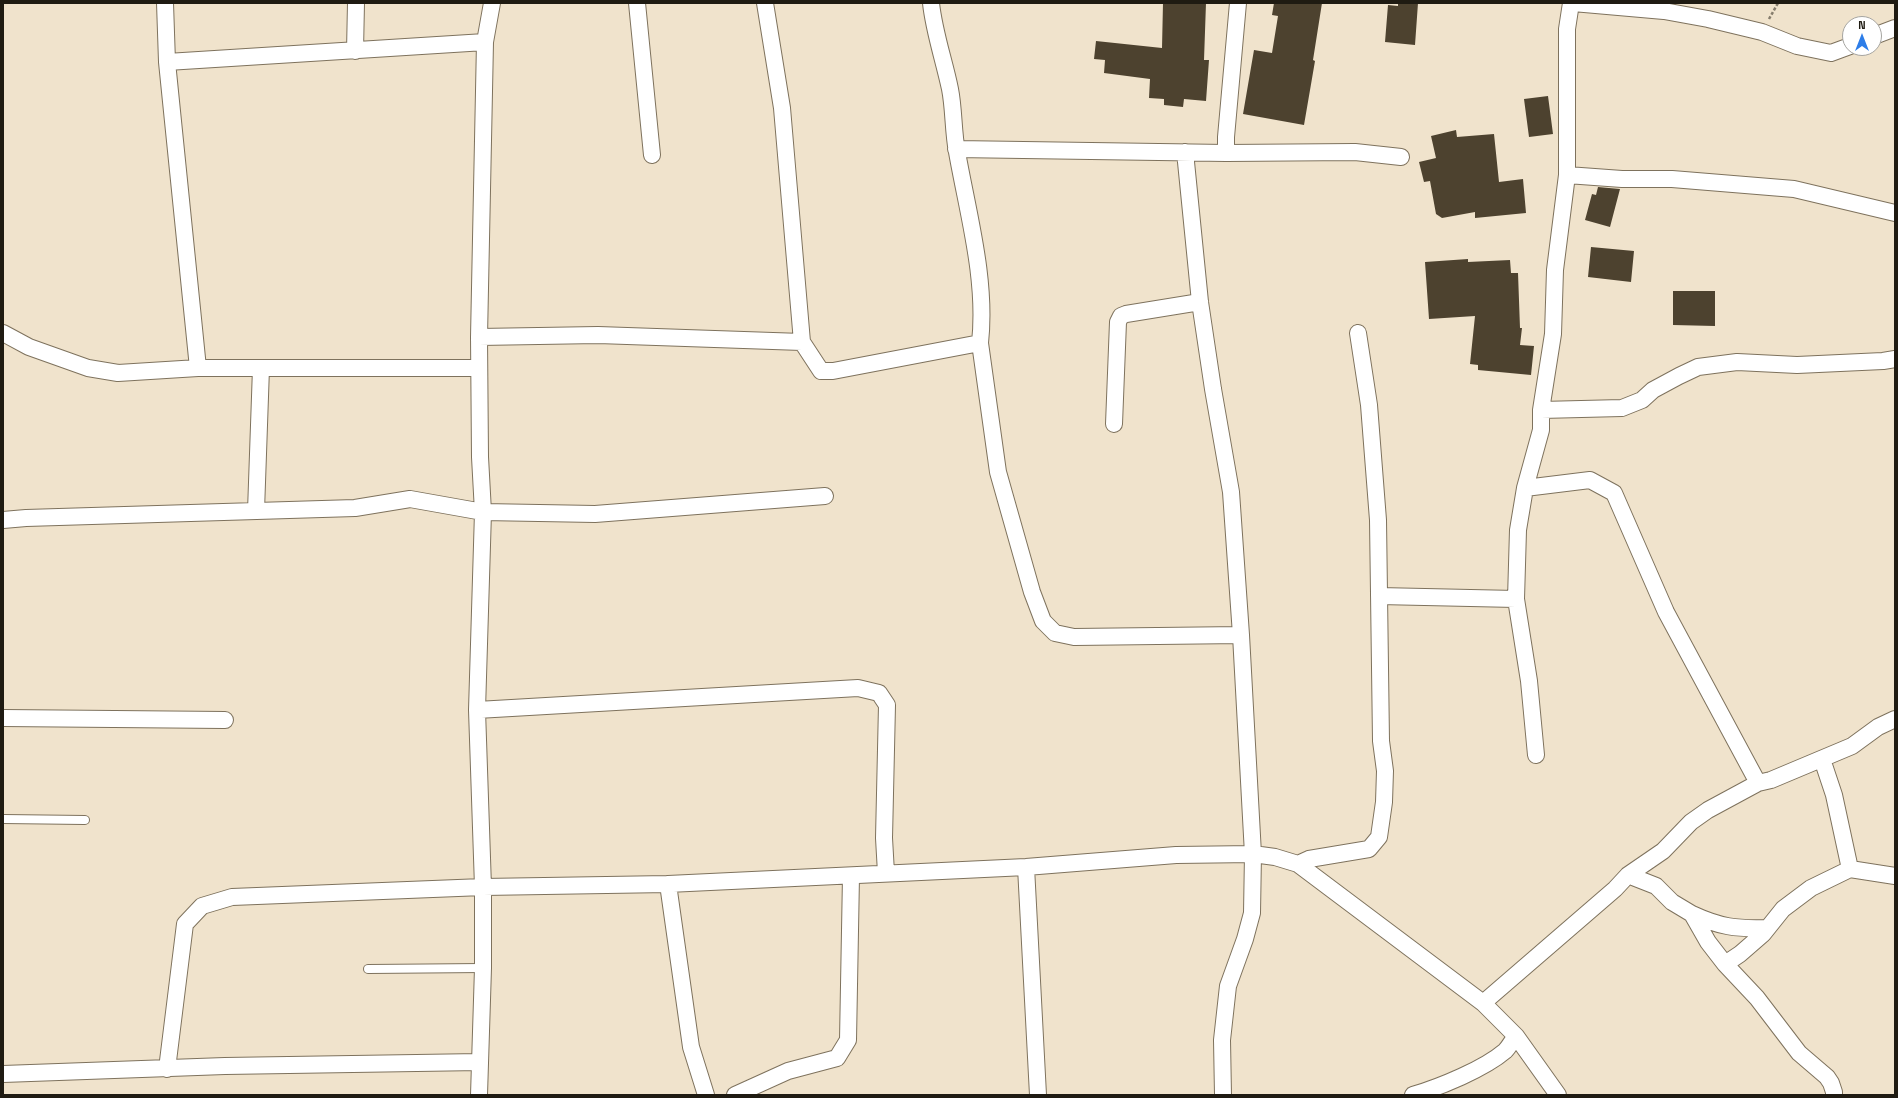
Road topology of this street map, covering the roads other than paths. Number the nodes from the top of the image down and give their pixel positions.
1 (165, 3) edge
2 (356, 3) edge
3 (492, 3) edge
4 (637, 3) edge
5 (765, 3) edge
6 (931, 3) edge
7 (1238, 3) edge
8 (1572, 3) edge
9 (1895, 28) edge
10 (1882, 33) edge
11 (485, 42) junction
12 (1842, 49) edge
13 (356, 52) junction
14 (167, 62) junction
15 (956, 149) junction
16 (1185, 152) junction
17 (1226, 153) junction
18 (652, 155) dead end
19 (1401, 157) dead end
20 (1567, 175) junction
21 (1895, 213) edge
22 (1200, 302) junction
23 (1358, 332) dead end
24 (3, 333) edge
25 (479, 337) junction
26 (802, 342) junction
27 (980, 344) junction
28 (1895, 359) edge
29 (198, 368) junction
30 (261, 368) junction
31 (479, 368) junction
32 (1541, 410) junction
33 (1114, 424) dead end
34 (1525, 488) junction
35 (825, 496) dead end
36 (256, 511) junction
37 (483, 512) junction
38 (3, 520) edge
39 (1379, 596) junction
40 (1516, 600) junction
41 (1241, 636) junction
42 (477, 710) junction
43 (3, 718) edge
44 (1895, 719) edge
45 (225, 720) dead end
46 (1536, 755) dead end
47 (1822, 759) junction
48 (1758, 783) junction
49 (3, 819) edge
50 (85, 820) dead end
51 (1253, 854) junction
52 (1298, 864) junction
53 (1026, 867) junction
54 (1850, 869) junction
55 (886, 873) junction
56 (1628, 875) junction
57 (851, 876) junction
58 (1895, 876) edge
59 (668, 884) junction
60 (483, 887) junction
61 (1692, 914) junction
62 (1767, 928) junction
63 (1725, 964) junction
64 (483, 968) junction
65 (368, 969) dead end
66 (1483, 1003) junction
67 (1516, 1036) junction
68 (480, 1062) junction
69 (167, 1069) junction
70 (3, 1074) edge
71 (479, 1095) edge
72 (706, 1095) edge
73 (735, 1095) edge
74 (1038, 1095) edge
75 (1223, 1095) edge
76 (1413, 1095) edge
77 (1558, 1095) edge
78 (1834, 1095) edge

1 - 14 street
2 - 13 street
3 - 11 street
4 - 18 street
5 - 26 street
6 - 15 street
7 - 17 street
8 - 12 street
8 - 20 street
9 - 10 street
11 - 13 street
11 - 25 street
13 - 14 street
14 - 29 street
15 - 16 street
15 - 27 street
16 - 17 street
16 - 22 street
17 - 19 street
20 - 21 street
20 - 32 street
22 - 33 street
22 - 41 street
23 - 39 street
24 - 29 street
25 - 26 street
25 - 31 street
26 - 27 street
27 - 41 street
28 - 32 street
29 - 30 street
30 - 31 street
30 - 36 street
31 - 37 street
32 - 34 street
34 - 40 street
34 - 48 street
35 - 37 street
36 - 37 street
36 - 38 street
37 - 42 street
39 - 40 street
39 - 52 street
40 - 46 street
41 - 51 street
42 - 55 street
42 - 60 street
43 - 45 street
44 - 47 street
47 - 48 street
47 - 54 street
48 - 56 street
49 - 50 lane
51 - 52 street
51 - 53 street
51 - 75 street
52 - 66 street
53 - 55 street
53 - 74 street
54 - 58 street
54 - 62 street
55 - 57 street
56 - 61 street
56 - 66 street
57 - 59 street
57 - 73 street
59 - 60 street
59 - 72 street
60 - 64 street
60 - 69 street
61 - 62 street
61 - 63 street
62 - 63 street
63 - 78 street
64 - 65 lane
64 - 68 street
66 - 67 street
67 - 76 street
67 - 77 street
68 - 69 street
68 - 71 street
69 - 70 street

